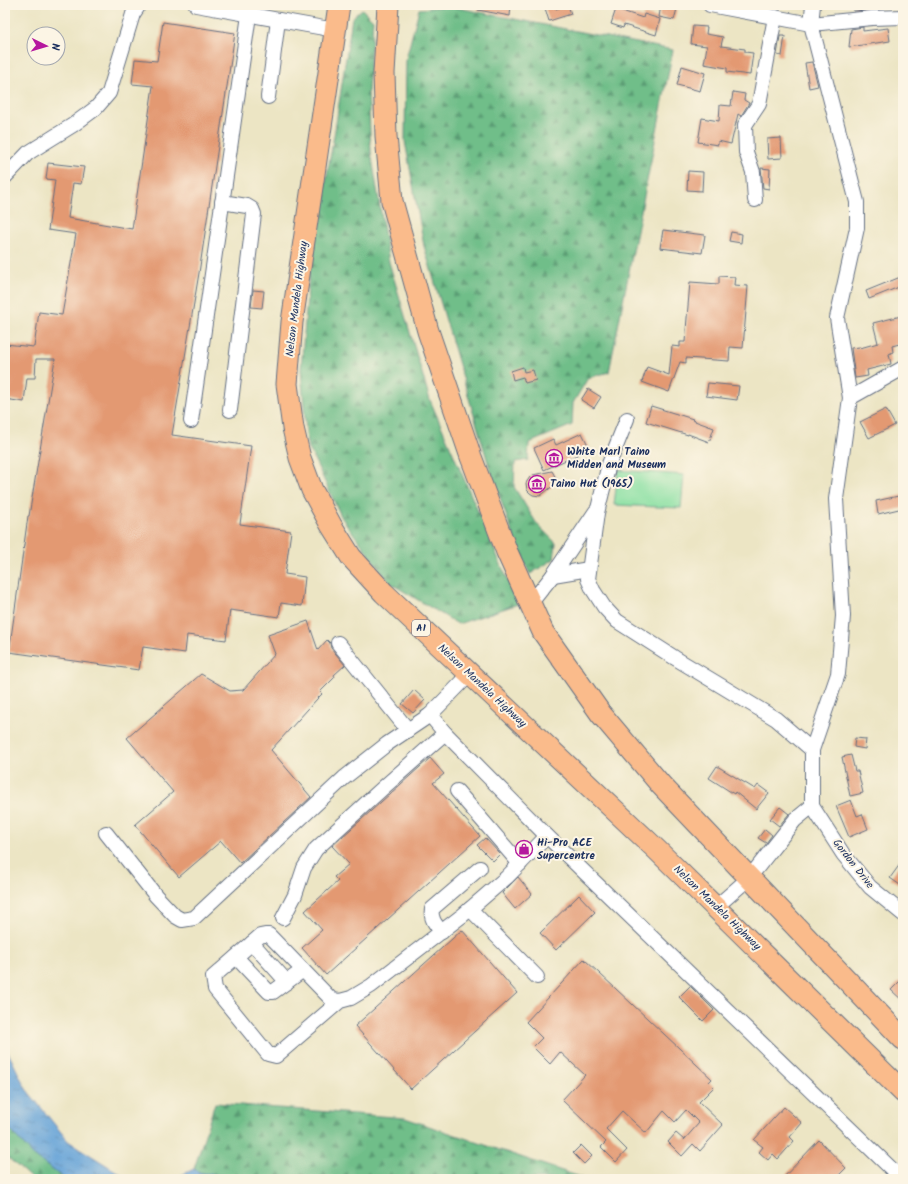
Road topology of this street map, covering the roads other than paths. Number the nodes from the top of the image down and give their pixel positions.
1 (139, 5) edge
2 (196, 5) edge
3 (339, 5) edge
4 (388, 5) edge
5 (710, 5) edge
6 (813, 5) edge
7 (249, 15) junction
8 (775, 17) junction
9 (903, 17) edge
10 (278, 20) junction
11 (811, 24) junction
12 (336, 30) junction
13 (268, 97) dead end
14 (5, 177) edge
15 (755, 200) dead end
16 (222, 202) junction
17 (903, 368) edge
18 (850, 398) junction
19 (230, 410) dead end
20 (627, 419) dead end
21 (191, 421) dead end
22 (598, 507) junction
23 (589, 569) junction
24 (553, 575) junction
25 (530, 604) junction
26 (338, 643) dead end
27 (469, 675) junction
28 (430, 715) junction
29 (408, 730) junction
30 (445, 733) junction
31 (812, 750) junction
32 (457, 791) dead end
33 (812, 806) junction
34 (106, 833) dead end
35 (547, 836) junction
36 (520, 864) junction
37 (480, 868) dead end
38 (743, 875) junction
39 (470, 909) junction
40 (716, 913) junction
41 (903, 914) edge
42 (283, 918) dead end
43 (442, 932) junction
44 (252, 943) junction
45 (236, 957) junction
46 (303, 970) junction
47 (537, 977) dead end
48 (287, 982) junction
49 (340, 1001) junction
50 (903, 1039) edge
51 (903, 1092) edge
52 (902, 1179) edge

1 - 14 street
2 - 7 street
3 - 12 highway, Nelson Mandela Highway / A1
4 - 25 highway
5 - 8 street
6 - 11 street
7 - 10 street
7 - 16 street
8 - 11 street
8 - 15 street
9 - 11 street
10 - 12 street
10 - 13 street
11 - 18 street
12 - 27 highway, Nelson Mandela Highway / A1
16 - 19 street
16 - 21 street
17 - 18 street
18 - 31 street
20 - 22 street
22 - 23 street
22 - 24 street
23 - 24 street
23 - 31 street
24 - 25 street
25 - 38 highway
26 - 29 street
27 - 28 street
27 - 40 highway, Nelson Mandela Highway / A1
28 - 29 street
28 - 30 street
29 - 34 street
30 - 35 street
30 - 42 street
31 - 33 street
32 - 36 street
33 - 38 street
33 - 41 street, Gordon Drive
35 - 36 street
35 - 52 street
36 - 39 street
37 - 43 street
38 - 40 street
38 - 50 highway
39 - 43 street
39 - 47 street
40 - 51 highway, Nelson Mandela Highway / A1
43 - 49 street
44 - 45 street
44 - 46 street
44 - 48 street
45 - 48 street
45 - 49 street
46 - 48 street
46 - 49 street

